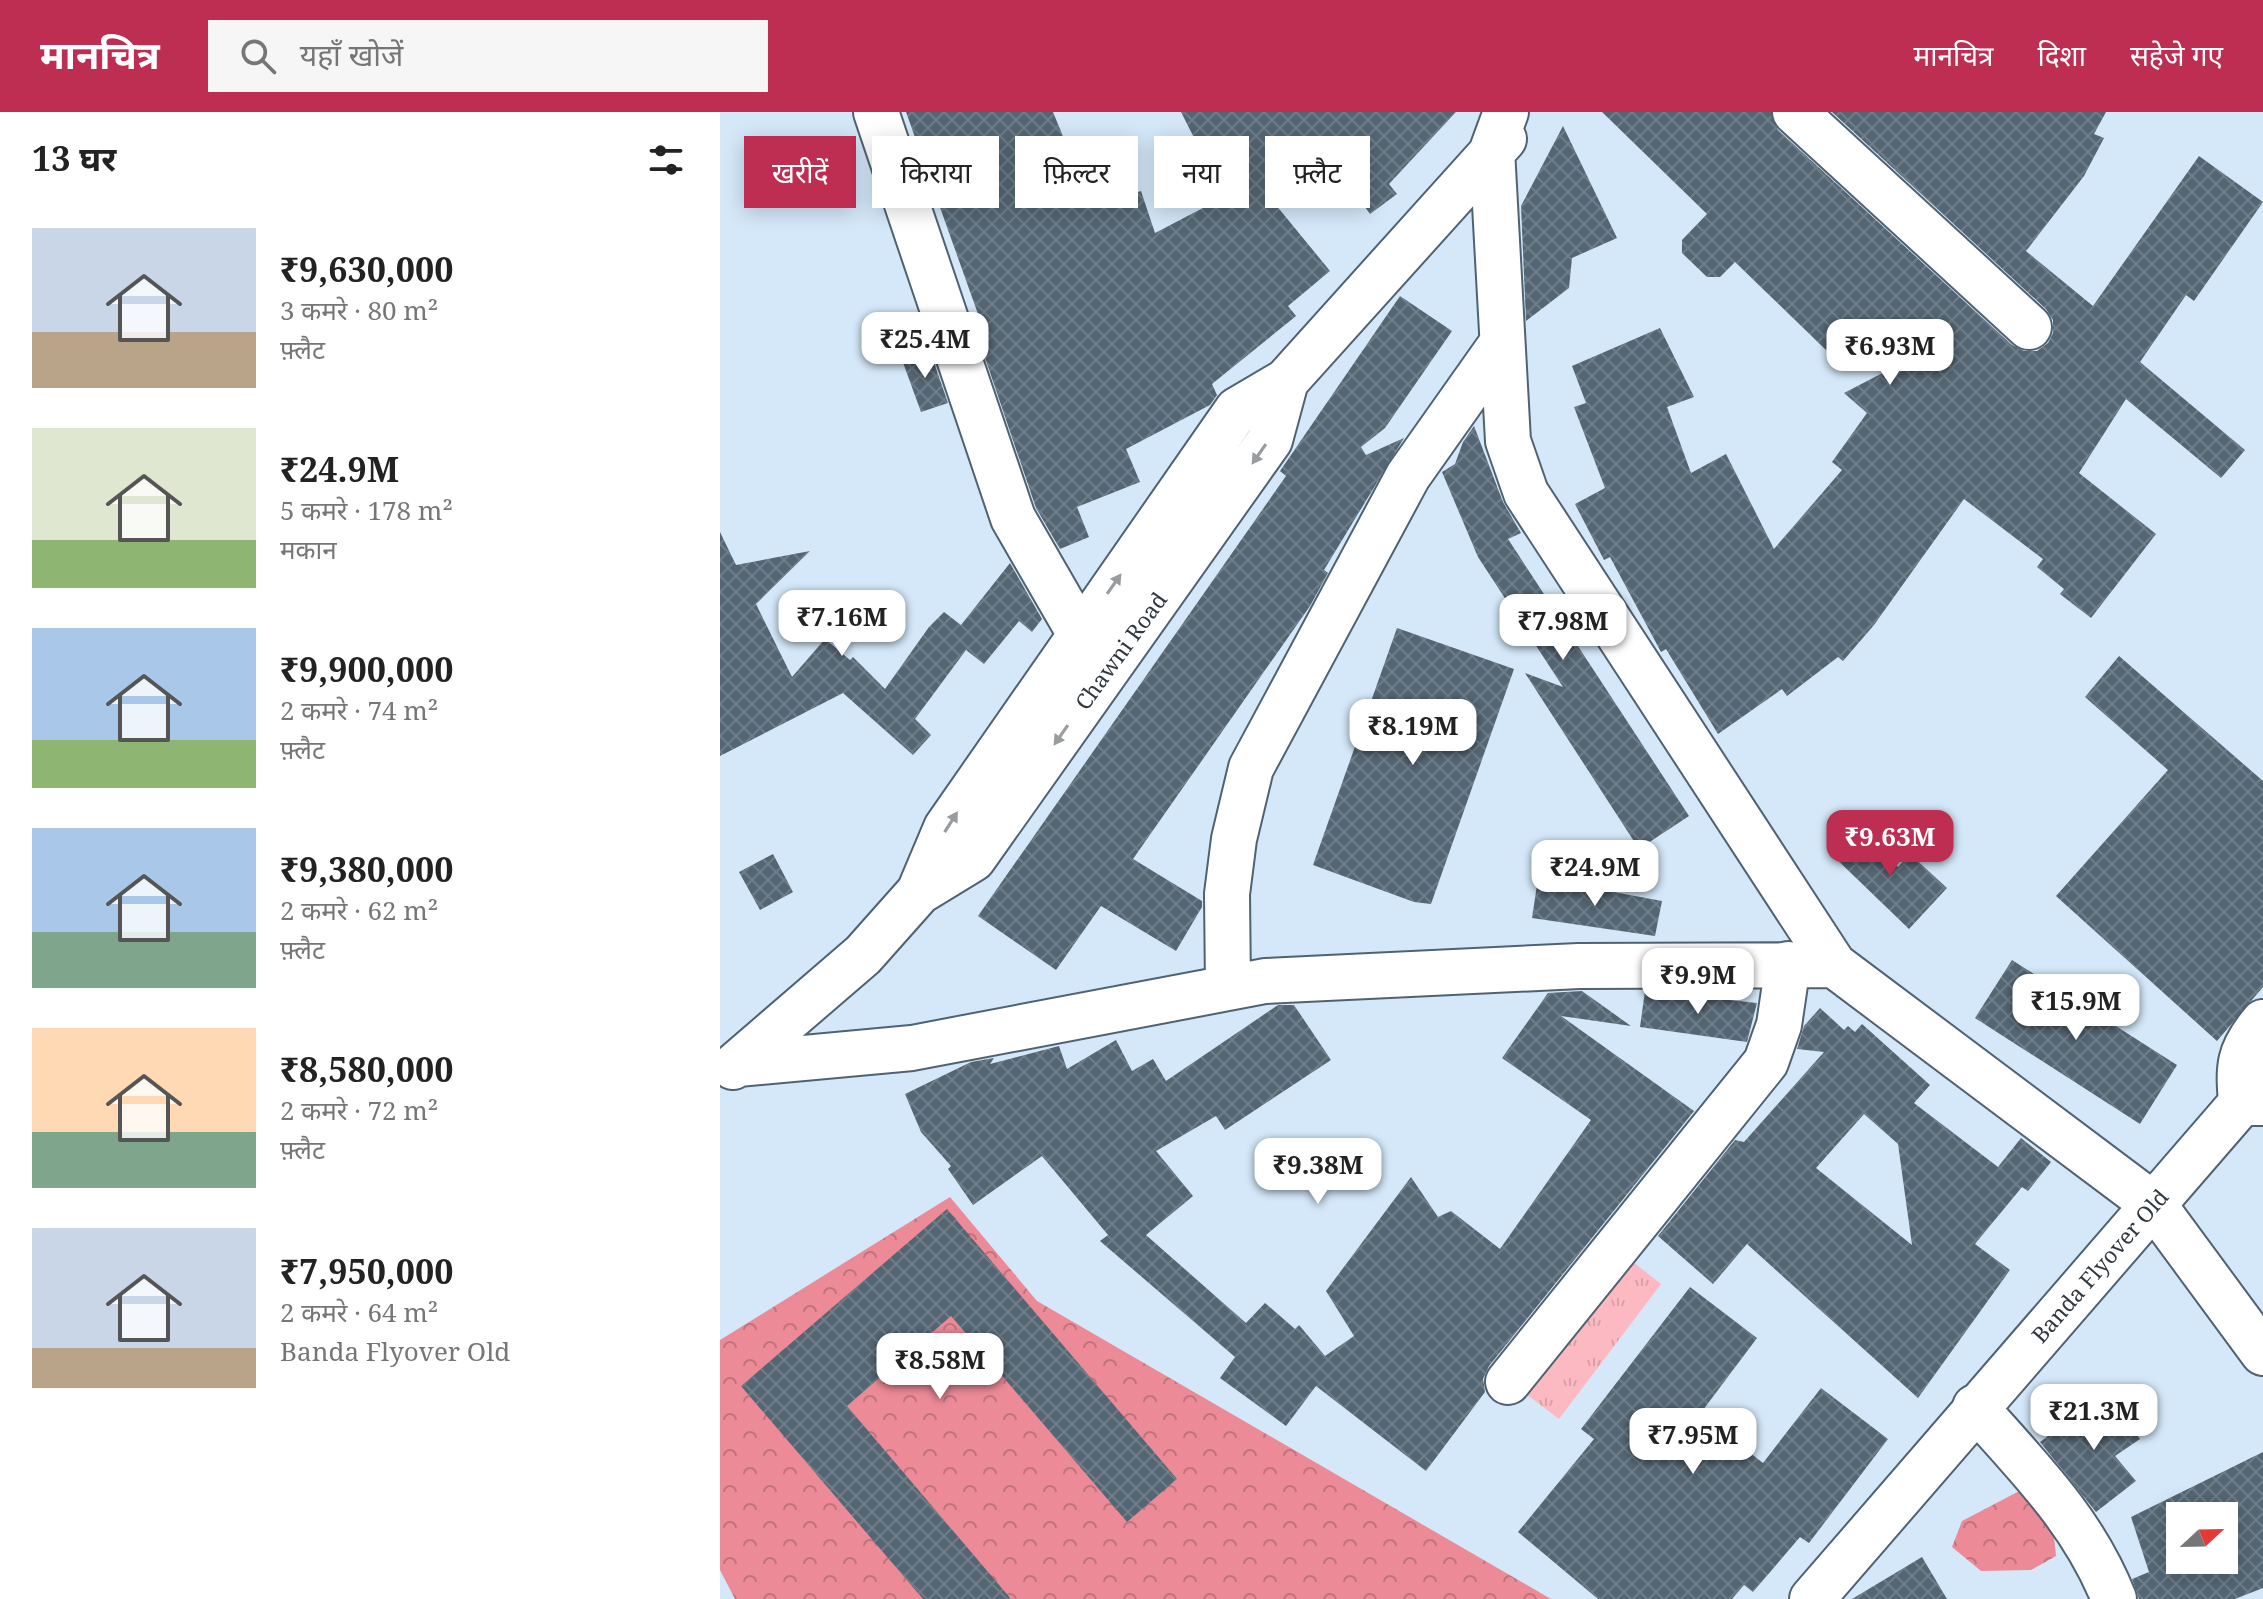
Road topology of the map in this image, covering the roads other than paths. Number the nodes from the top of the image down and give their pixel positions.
1 (876, 112) edge
2 (1531, 112) edge
3 (1795, 112) edge
4 (1499, 131) edge
5 (2029, 327) dead end
6 (1502, 343) junction
7 (1286, 381) junction
8 (1079, 634) junction
9 (1103, 674) junction
10 (919, 892) junction
11 (1788, 964) junction
12 (1834, 965) junction
13 (1228, 988) junction
14 (2263, 1022) edge
15 (729, 1069) edge
16 (2256, 1095) edge
17 (2154, 1205) junction
18 (2263, 1353) edge
19 (1508, 1382) dead end
20 (1975, 1407) junction
21 (1812, 1599) edge
22 (2114, 1599) edge

1 - 8 main road
2 - 4 main road, Chawni Road
3 - 5 main road
4 - 6 main road
4 - 7 main road, Chawni Road
6 - 12 main road
6 - 13 main road
8 -> 7 main road, Chawni Road
7 -> 9 main road, Chawni Road
8 - 9 main road
10 -> 8 main road, Chawni Road
9 -> 10 main road, Chawni Road
10 - 15 main road, Chawni Road
11 - 12 main road
11 - 13 main road
11 - 19 main road
12 - 17 main road
13 - 15 main road
14 - 16 main road
16 - 17 main road, Banda Flyover Old
17 - 18 main road
17 - 20 main road, Banda Flyover Old
20 - 21 main road, Banda Flyover Old
20 - 22 main road

